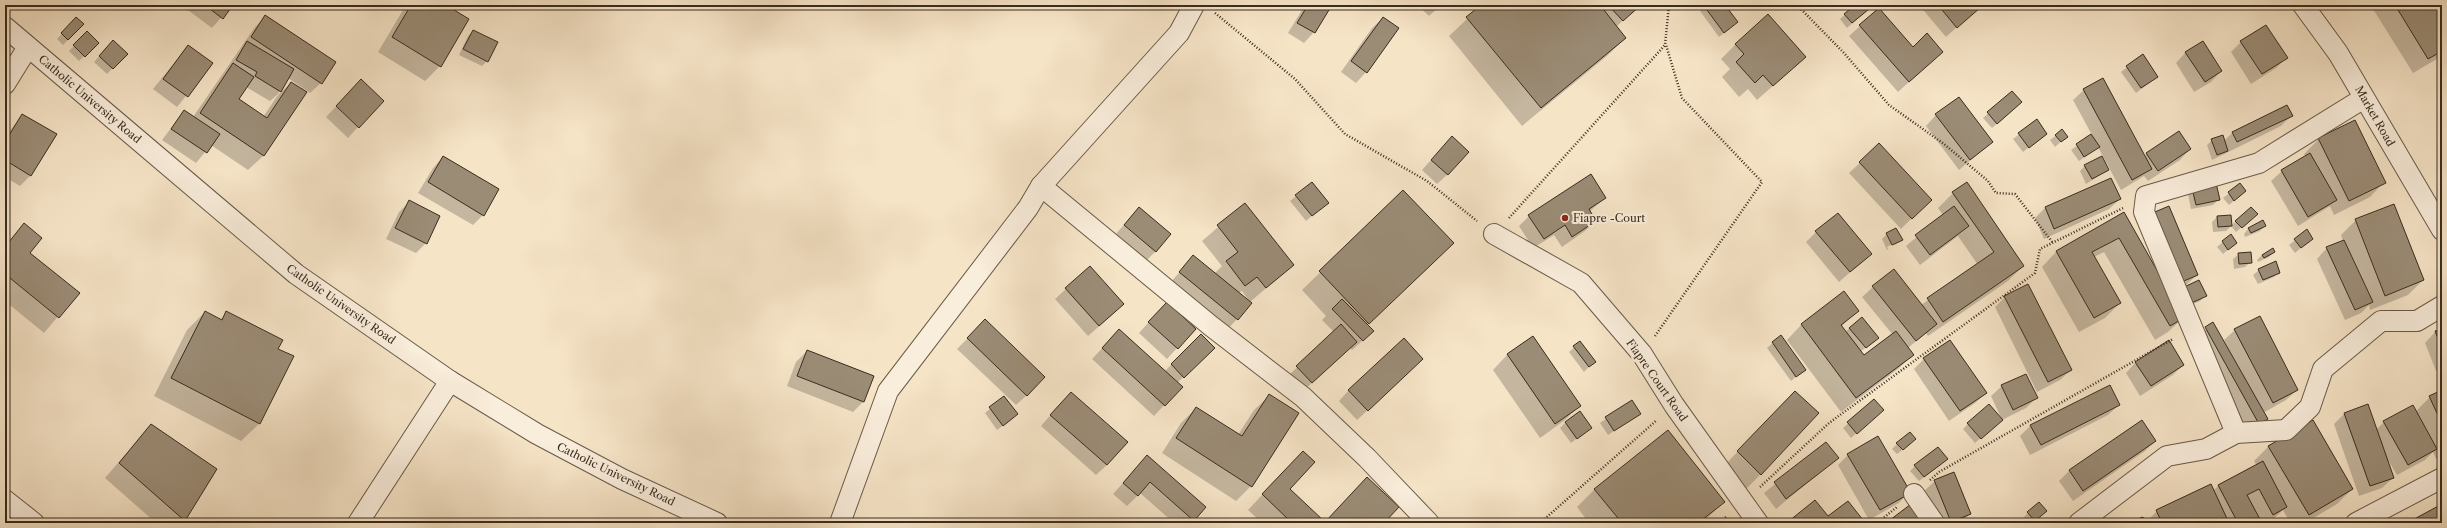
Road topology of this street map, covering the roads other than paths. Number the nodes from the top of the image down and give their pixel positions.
1 (2303, 5) edge
2 (1202, 7) edge
3 (5, 27) edge
4 (28, 47) junction
5 (5, 84) edge
6 (2364, 98) junction
7 (1041, 186) junction
8 (2442, 230) edge
9 (1494, 234) road end
10 (2442, 306) edge
11 (450, 381) junction
12 (2236, 433) junction
13 (2442, 478) edge
14 (1914, 494) road end
15 (5, 500) edge
16 (2387, 516) edge
17 (34, 523) edge
18 (358, 523) edge
19 (717, 523) edge
20 (840, 523) edge
21 (1429, 523) edge
22 (1758, 523) edge
23 (1934, 523) edge
24 (2079, 523) edge
25 (2356, 523) edge

1 - 6 street, Market Road
2 - 7 street
3 - 4 street, Catholic University Road
4 - 5 street
4 - 11 street, Catholic University Road
6 - 8 street, Market Road
6 - 12 street
7 - 20 street
7 - 21 street
9 - 22 street, Fiapre Court Road
10 - 12 street
11 - 18 street
11 - 19 street, Catholic University Road
12 - 24 street
13 - 16 street
14 - 23 street
15 - 17 street
16 - 25 street

